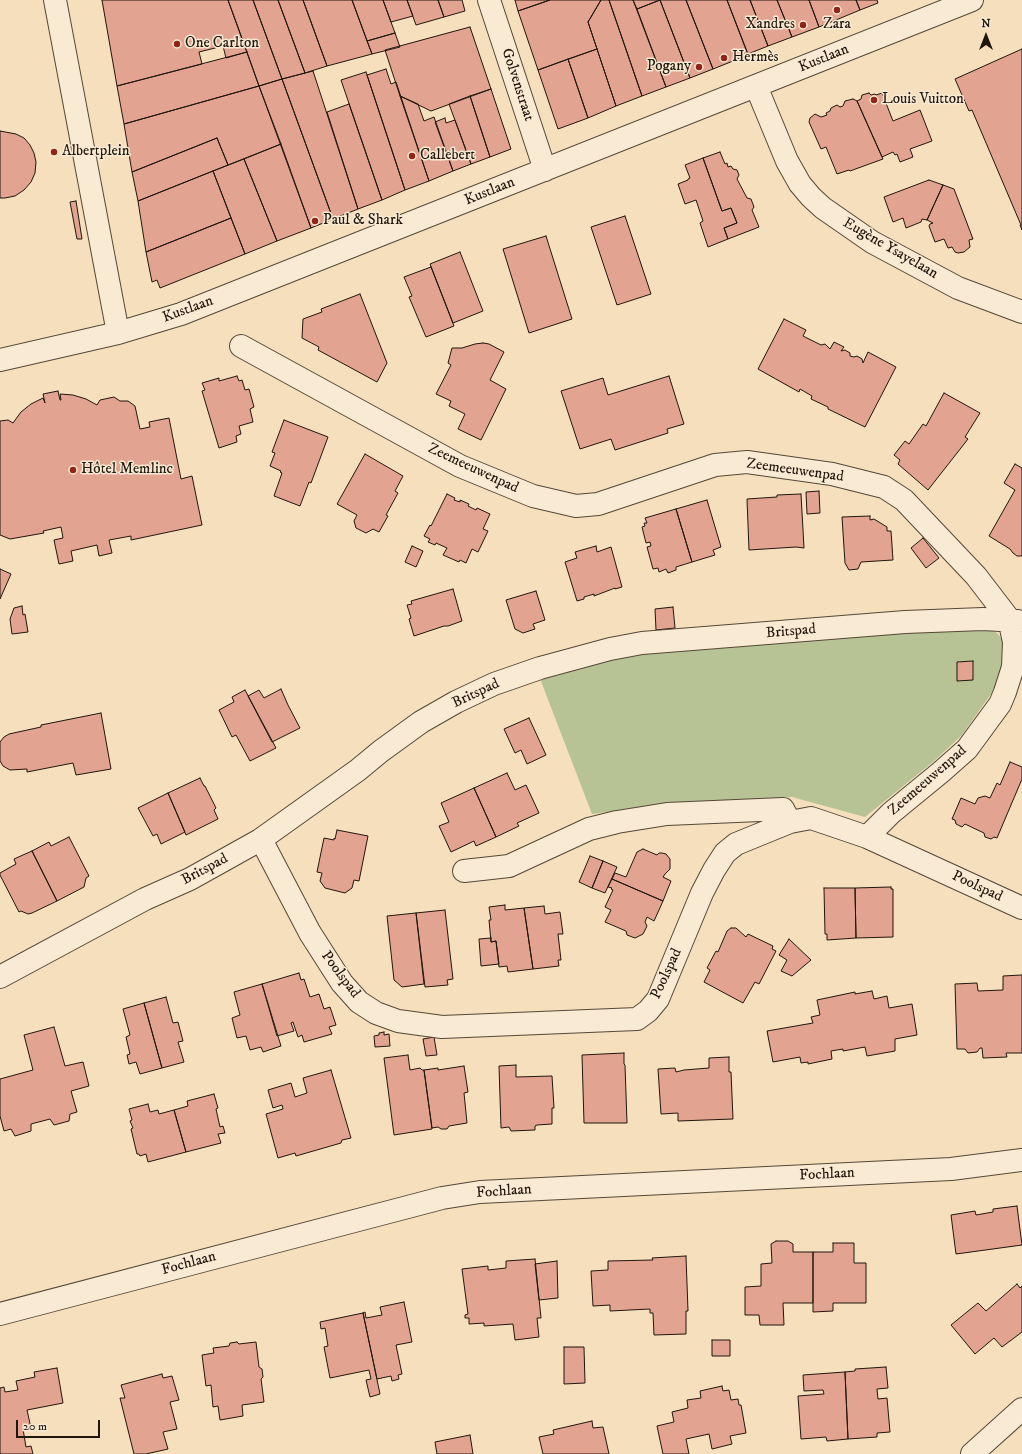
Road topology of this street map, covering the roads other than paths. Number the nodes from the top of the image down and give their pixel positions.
1 (56, 0) edge
2 (489, 0) edge
3 (972, 0) edge
4 (756, 86) junction
5 (544, 170) junction
6 (1022, 312) edge
7 (118, 333) junction
8 (241, 346) dead end
9 (0, 360) edge
10 (1015, 620) edge
11 (790, 822) junction
12 (867, 837) junction
13 (260, 840) junction
14 (464, 871) dead end
15 (1022, 908) edge
16 (0, 977) edge
17 (1022, 1160) edge
18 (0, 1314) edge
19 (1022, 1409) edge
20 (972, 1454) edge

1 - 7 street
2 - 5 street, Golvenstraat
3 - 4 street, Kustlaan
4 - 5 street, Kustlaan
4 - 6 street, Eugène Ysayelaan
5 - 7 street, Kustlaan
7 - 9 street, Kustlaan
8 - 10 street, Zeemeeuwenpad
10 - 12 street, Zeemeeuwenpad
10 - 13 street, Britspad
11 - 12 street, Poolspad
11 - 13 street, Poolspad
11 - 14 street
12 - 15 street, Poolspad
13 - 16 street, Britspad
17 - 18 street, Fochlaan
19 - 20 street

